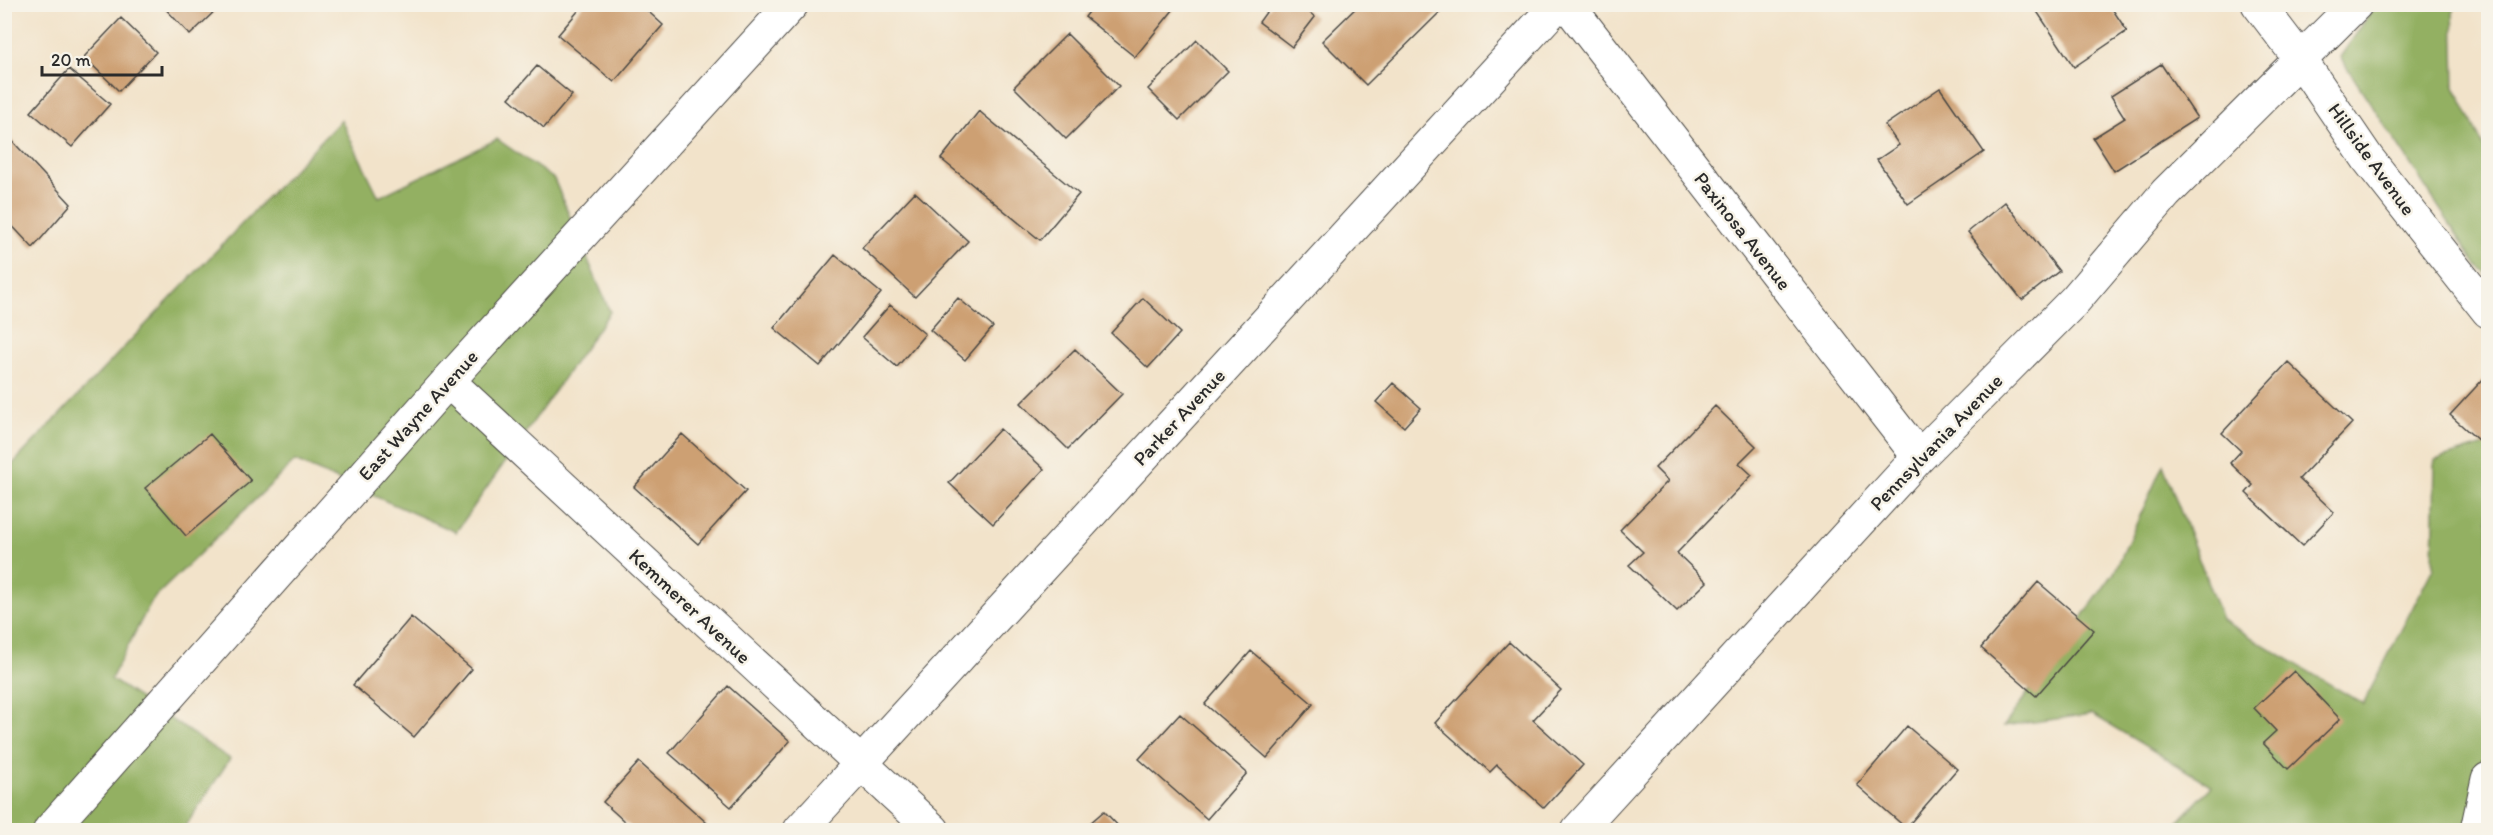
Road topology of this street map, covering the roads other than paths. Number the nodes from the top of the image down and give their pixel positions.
1 (792, 4) edge
2 (1558, 4) edge
3 (1567, 4) edge
4 (2258, 4) edge
5 (2356, 4) edge
6 (2300, 59) junction
7 (2488, 311) edge
8 (448, 381) junction
9 (1919, 457) junction
10 (860, 763) junction
11 (2488, 779) edge
12 (50, 831) edge
13 (800, 831) edge
14 (933, 831) edge
15 (1578, 831) edge
16 (2477, 831) edge

1 - 8 street, East Wayne Avenue
2 - 10 street, Parker Avenue
3 - 9 street, Paxinosa Avenue
4 - 6 street, Hillside Avenue
5 - 6 street, Pennsylvania Avenue
6 - 7 street, Hillside Avenue
6 - 9 street, Pennsylvania Avenue
8 - 10 street, Kemmerer Avenue
8 - 12 street, East Wayne Avenue
9 - 15 street, Pennsylvania Avenue
10 - 13 street, Parker Avenue
10 - 14 street, Kemmerer Avenue
11 - 16 street

